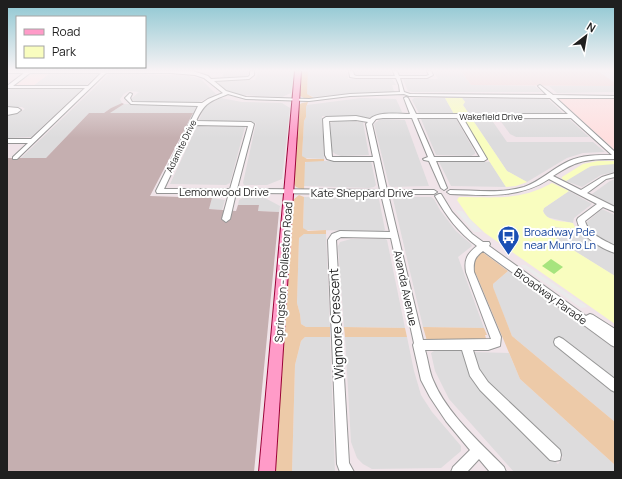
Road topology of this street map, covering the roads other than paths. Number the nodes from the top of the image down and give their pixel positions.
1 (83, 93) edge
2 (225, 93) edge
3 (226, 93) edge
4 (296, 93) edge
5 (547, 93) edge
6 (130, 94) dead end
7 (402, 96) junction
8 (550, 96) junction
9 (615, 96) edge
10 (296, 100) junction
11 (202, 105) junction
12 (7, 109) edge
13 (7, 113) edge
14 (411, 116) junction
15 (459, 116) junction
16 (573, 116) junction
17 (371, 121) junction
18 (192, 123) junction
19 (7, 141) edge
20 (32, 141) junction
21 (615, 156) edge
22 (15, 158) dead end
23 (377, 159) junction
24 (429, 159) junction
25 (615, 175) edge
26 (550, 177) junction
27 (159, 191) joint
28 (234, 192) junction
29 (289, 192) junction
30 (384, 192) junction
31 (442, 192) junction
32 (582, 193) junction
33 (602, 204) junction
34 (615, 210) edge
35 (226, 219) dead end
36 (395, 235) junction
37 (484, 245) junction
38 (615, 250) edge
39 (615, 335) edge
40 (559, 342) dead end
41 (615, 342) edge
42 (418, 345) junction
43 (466, 345) junction
44 (615, 386) edge
45 (479, 450) junction
46 (555, 455) dead end
47 (267, 472) edge
48 (347, 472) edge
49 (458, 472) edge
50 (499, 472) edge

1 - 20 street
2 - 11 street
3 - 10 street
4 - 10 main road, Springston - Rolleston Road
5 - 8 street
6 - 11 street
7 - 8 street
7 - 10 street
7 - 14 street, Broadway Parade
8 - 9 street
8 - 16 street
10 - 29 main road, Springston - Rolleston Road
11 - 18 street, Adamite Drive
12 - 13 street
14 - 15 street, Wakefield Drive
14 - 17 street
14 - 24 street, Broadway Parade
15 - 16 street, Wakefield Drive
15 - 24 street
16 - 21 street
17 - 23 street, Avanda Avenue
17 - 23 street
18 - 27 street, Adamite Drive
18 - 28 street
19 - 20 street
20 - 22 street
21 - 26 street, Kate Sheppard Drive
23 - 30 street, Avanda Avenue
24 - 31 street, Broadway Parade
25 - 32 street
26 - 31 street, Kate Sheppard Drive
26 - 32 street
27 - 28 street, Lemonwood Drive
28 - 29 street, Lemonwood Drive
28 - 35 street
29 - 30 street, Kate Sheppard Drive
29 - 47 main road, Springston - Rolleston Road
30 - 31 street, Kate Sheppard Drive
30 - 36 street, Avanda Avenue
31 - 37 street, Broadway Parade
32 - 33 street
33 - 34 street
33 - 38 street
36 - 42 street, Avanda Avenue
36 - 48 street, Wigmore Crescent
37 - 39 street, Broadway Parade
37 - 41 street, Broadway Parade
37 - 43 street
40 - 44 street
42 - 43 street
42 - 45 street, Avanda Avenue
43 - 46 street
45 - 49 street
45 - 50 street, Avanda Avenue

